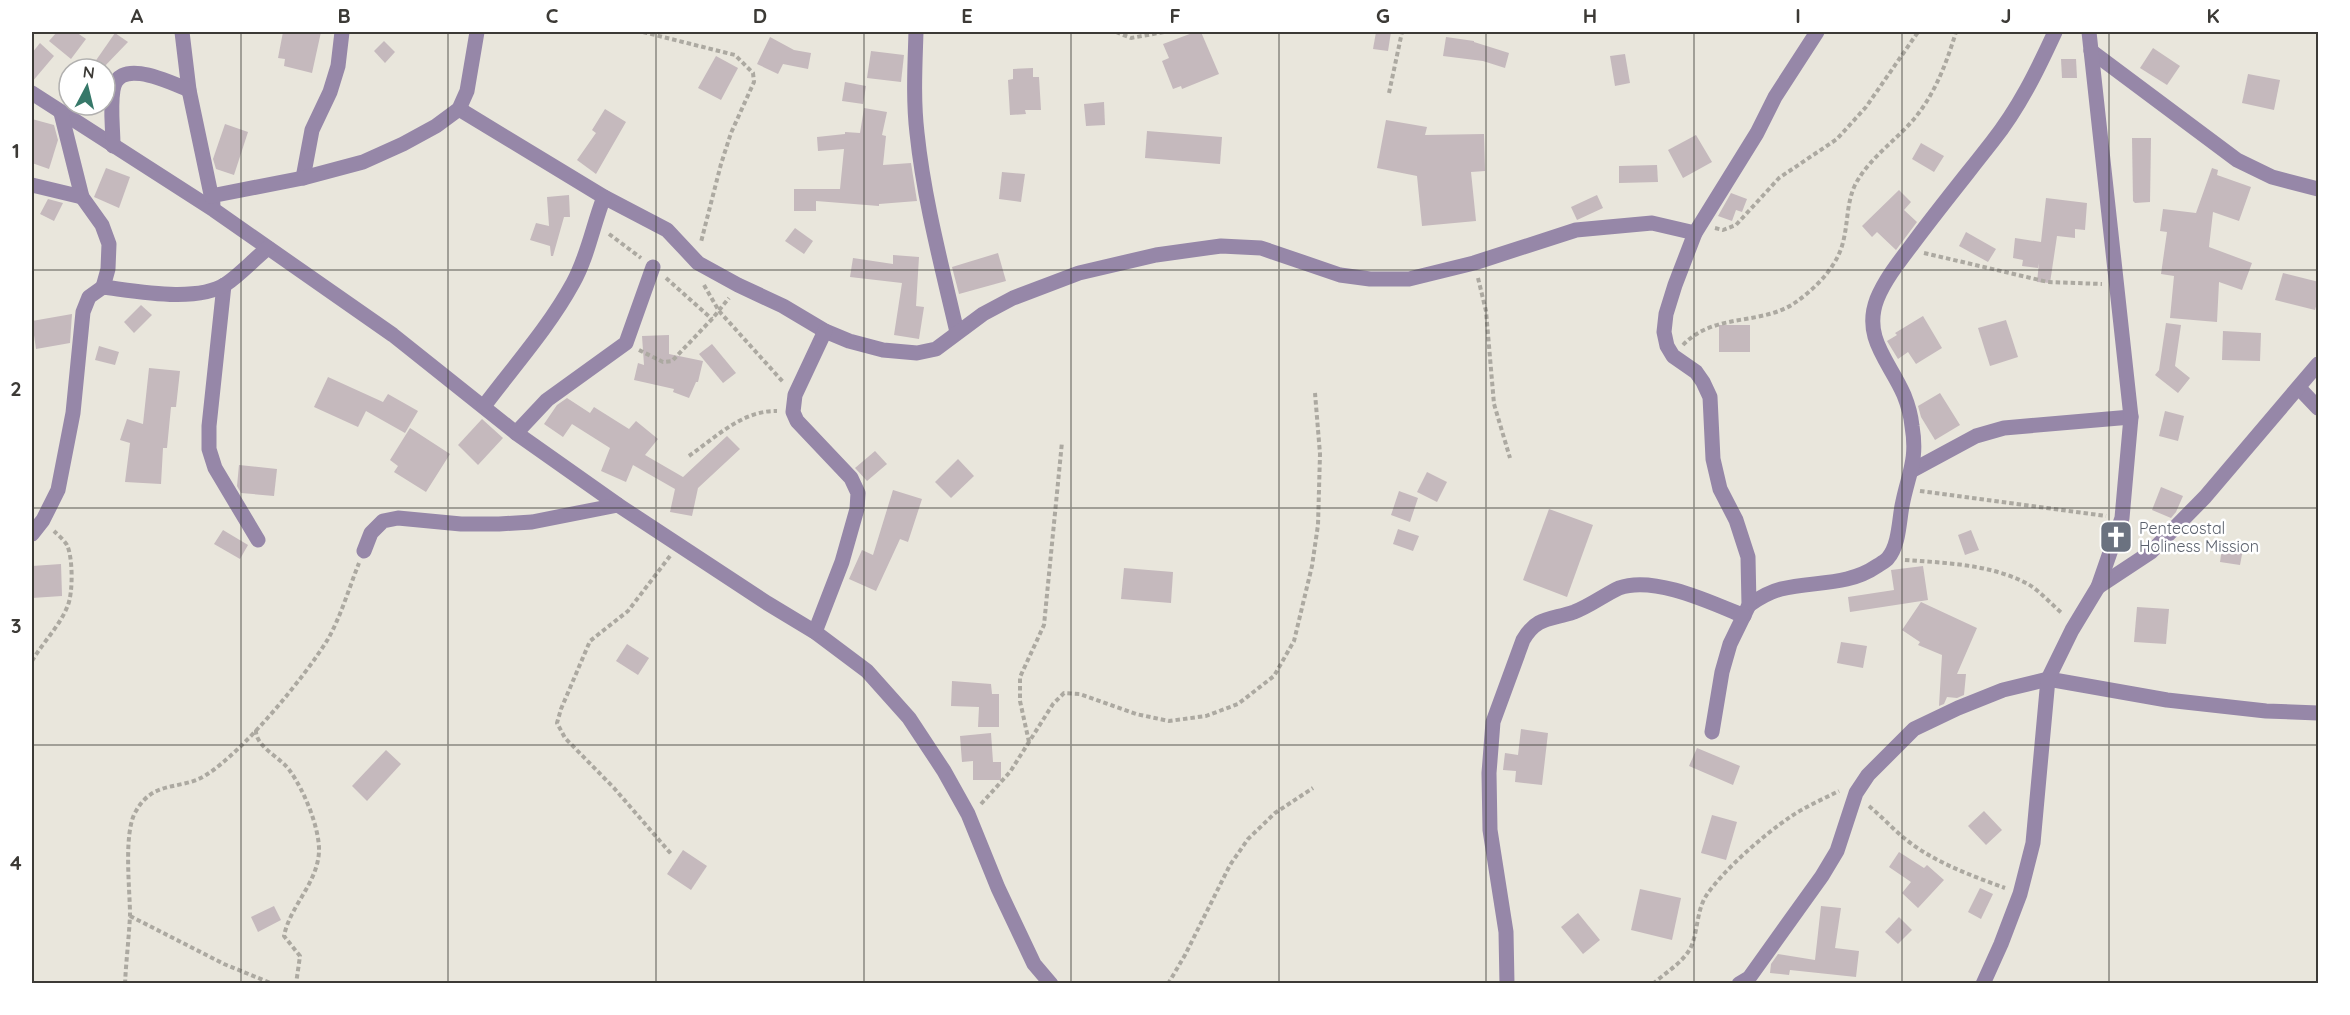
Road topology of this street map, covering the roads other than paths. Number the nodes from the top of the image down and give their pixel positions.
1 (183, 32) edge
2 (342, 32) edge
3 (477, 32) edge
4 (916, 32) edge
5 (1817, 32) edge
6 (2055, 32) edge
7 (2089, 32) edge
8 (2091, 51) junction
9 (189, 90) junction
10 (32, 93) edge
11 (57, 110) edge
12 (459, 110) junction
13 (62, 117) edge
14 (67, 117) edge
15 (113, 146) junction
16 (303, 178) junction
17 (32, 185) edge
18 (2319, 189) edge
19 (82, 197) junction
20 (604, 197) junction
21 (213, 203) junction
22 (1697, 230) junction
23 (268, 248) junction
24 (653, 267) dead end
25 (225, 285) junction
26 (103, 287) junction
27 (825, 331) junction
28 (957, 332) junction
29 (2319, 364) edge
30 (2299, 388) junction
31 (484, 406) junction
32 (2319, 408) edge
33 (2131, 417) junction
34 (516, 434) junction
35 (1912, 470) junction
36 (618, 505) junction
37 (32, 534) edge
38 (258, 540) dead end
39 (364, 551) road end
40 (2098, 587) junction
41 (1747, 611) junction
42 (815, 632) junction
43 (2048, 679) junction
44 (2319, 713) edge
45 (1712, 732) dead end
46 (1051, 984) edge
47 (1507, 984) edge
48 (1739, 984) edge
49 (1983, 984) edge

1 - 9 street
2 - 16 street
3 - 12 street
4 - 28 street
5 - 22 street
6 - 35 street
7 - 8 street
8 - 18 street
8 - 33 street
9 - 15 street
9 - 21 street
10 - 11 street
12 - 16 street
12 - 20 street
13 - 19 street
14 - 15 street
15 - 21 street
16 - 21 street
17 - 19 street
19 - 26 street
20 - 27 street
20 - 31 street
21 - 23 street
22 - 28 street
22 - 41 street
23 - 25 street
23 - 31 street
24 - 34 street
25 - 26 street
25 - 38 street
26 - 37 street
27 - 28 street
27 - 42 street
29 - 30 street
30 - 32 street
30 - 40 street
31 - 34 street
33 - 35 street
33 - 40 street
34 - 36 street
35 - 41 street
36 - 39 street
36 - 42 street
40 - 43 street
41 - 45 street
41 - 47 street
42 - 46 street
43 - 44 street
43 - 48 street
43 - 49 street

